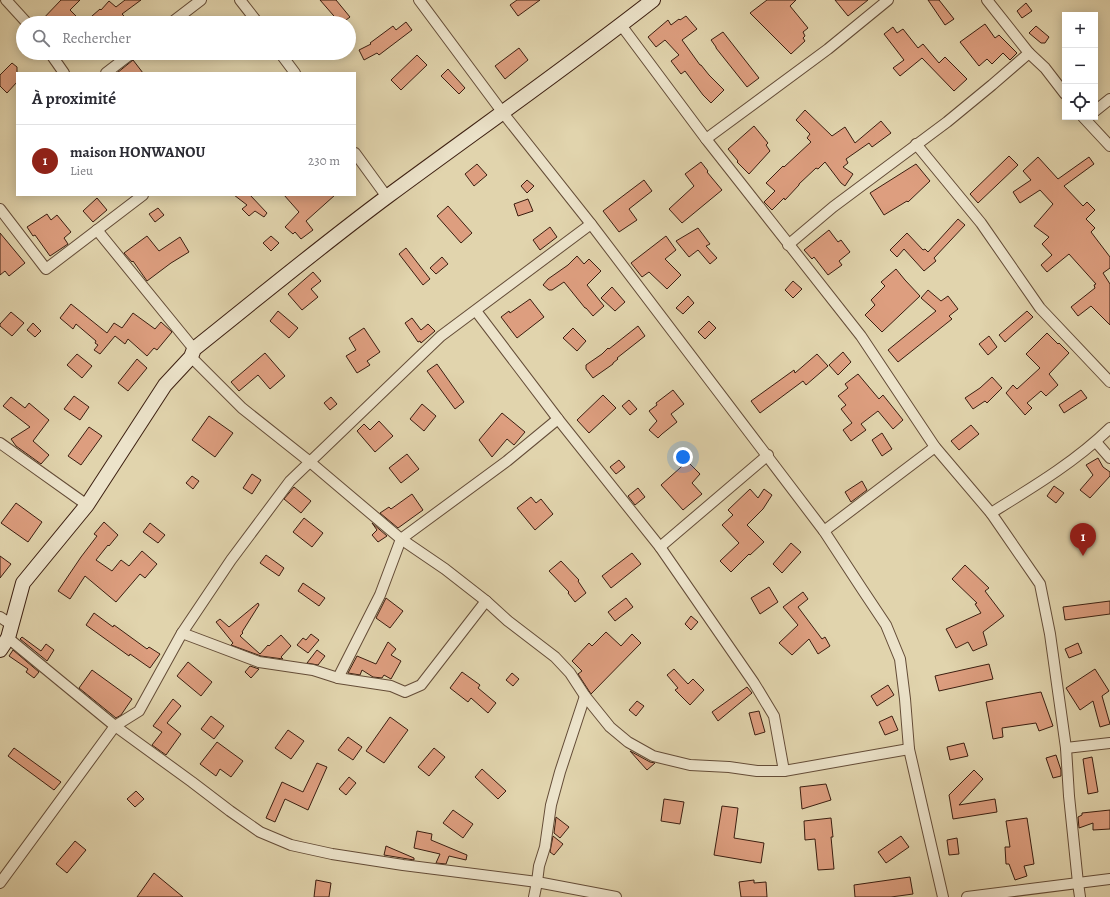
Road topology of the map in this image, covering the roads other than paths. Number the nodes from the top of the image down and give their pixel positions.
1 (6, 0) edge
2 (201, 0) edge
3 (240, 0) edge
4 (419, 0) edge
5 (652, 0) edge
6 (888, 0) edge
7 (987, 0) edge
8 (21, 16) edge
9 (180, 16) edge
10 (253, 16) edge
11 (621, 25) junction
12 (1029, 53) junction
13 (55, 60) edge
14 (123, 60) edge
15 (285, 60) edge
16 (63, 72) edge
17 (107, 72) edge
18 (294, 72) edge
19 (1062, 90) edge
20 (1110, 99) edge
21 (1098, 109) edge
22 (503, 113) junction
23 (1087, 120) edge
24 (706, 139) junction
25 (916, 144) junction
26 (1110, 146) edge
27 (356, 154) edge
28 (142, 196) edge
29 (388, 197) junction
30 (0, 209) edge
31 (591, 224) junction
32 (97, 230) junction
33 (788, 244) junction
34 (476, 311) junction
35 (192, 353) junction
36 (1110, 382) edge
37 (558, 419) junction
38 (1110, 428) edge
39 (1096, 442) junction
40 (0, 443) edge
41 (935, 448) junction
42 (768, 456) junction
43 (1110, 458) edge
44 (310, 462) junction
45 (87, 505) junction
46 (992, 514) junction
47 (824, 531) junction
48 (401, 539) junction
49 (660, 547) junction
50 (486, 601) junction
51 (7, 627) edge
52 (182, 634) junction
53 (0, 650) edge
54 (338, 678) junction
55 (585, 696) junction
56 (115, 726) junction
57 (1110, 743) edge
58 (1066, 748) junction
59 (909, 749) junction
60 (784, 772) junction
61 (1110, 879) edge
62 (537, 882) junction
63 (0, 883) edge
64 (1078, 883) junction
65 (534, 897) edge
66 (616, 897) edge
67 (943, 897) edge
68 (967, 897) edge
69 (1080, 897) edge

1 - 8 street
2 - 9 street
3 - 10 street
4 - 22 street
5 - 11 street
6 - 24 street
7 - 12 street
11 - 22 street
11 - 24 street
12 - 19 street
12 - 25 street
13 - 16 street
14 - 17 street
15 - 18 street
20 - 21 street
22 - 29 street
22 - 31 street
23 - 26 street
24 - 33 street
25 - 33 street
25 - 36 street
27 - 29 street
28 - 32 street
29 - 35 street
30 - 32 street
31 - 34 street
31 - 42 street
32 - 35 street
33 - 41 street
34 - 37 street
34 - 44 street
35 - 44 street
35 - 45 street
37 - 48 street
37 - 49 street
38 - 39 street
39 - 43 street
39 - 46 street
40 - 45 street
41 - 46 street
41 - 47 street
42 - 47 street
42 - 49 street
44 - 48 street
44 - 52 street
45 - 51 street
46 - 58 street
47 - 59 street
48 - 50 street
48 - 54 street
49 - 60 street
50 - 54 street
50 - 55 street
51 - 53 street
51 - 56 street
52 - 54 street
52 - 56 street
55 - 60 street
55 - 62 street
56 - 62 street
56 - 63 street
57 - 58 street
58 - 64 street
59 - 60 street
59 - 67 street
61 - 64 street
62 - 65 street
62 - 66 street
64 - 68 street
64 - 69 street

